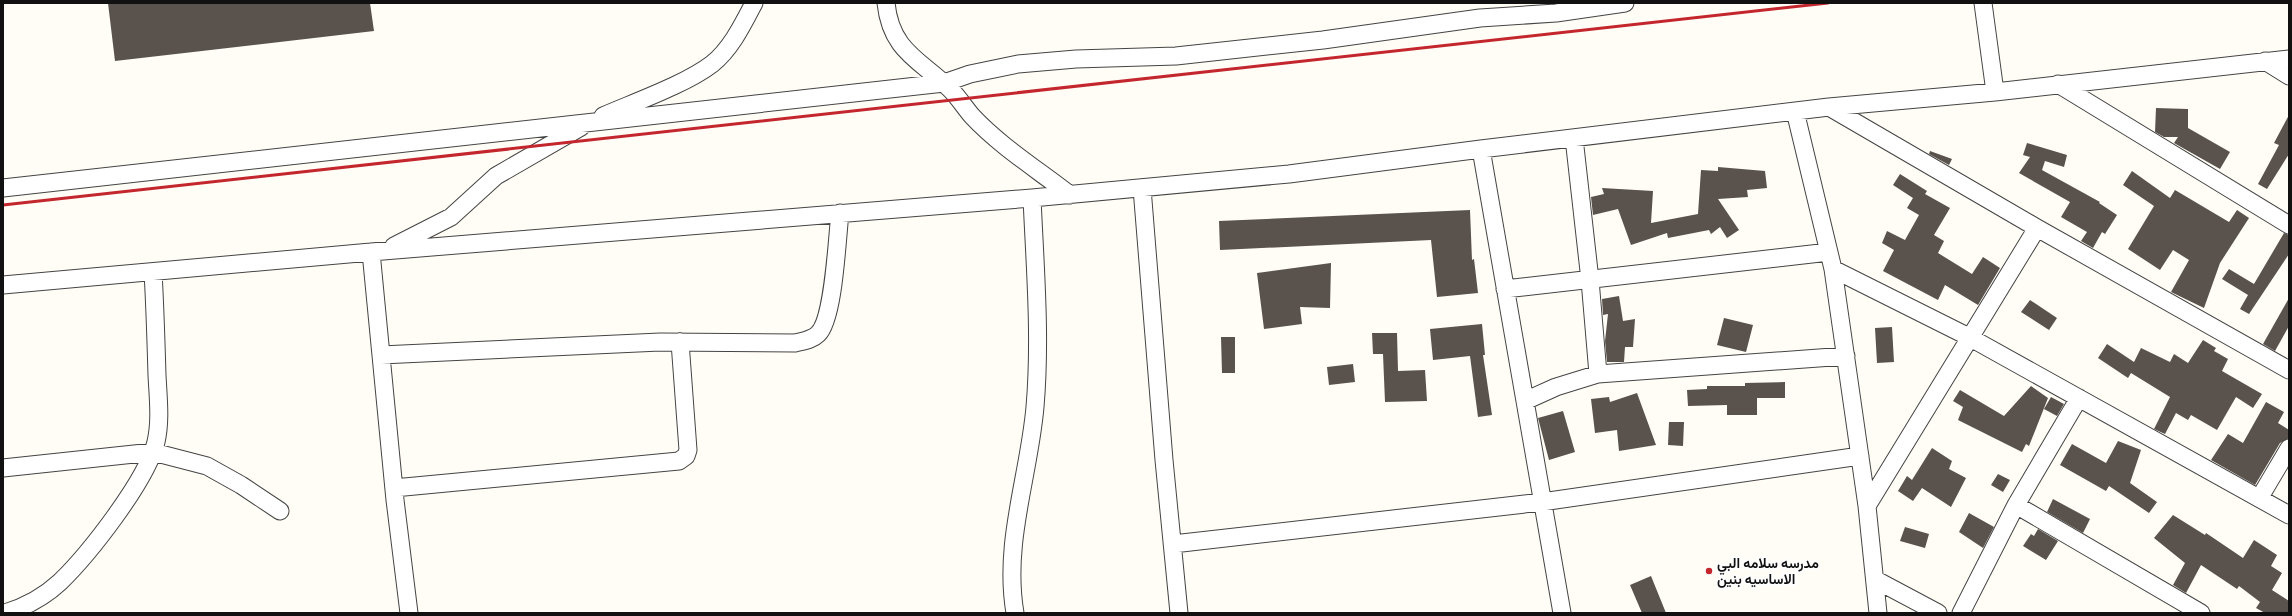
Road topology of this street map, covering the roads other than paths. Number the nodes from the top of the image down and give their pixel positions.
1 (754, 3) edge
2 (886, 3) edge
3 (1625, 3) edge
4 (1983, 3) edge
5 (2289, 59) edge
6 (2265, 61) junction
7 (2289, 76) edge
8 (944, 83) junction
9 (2058, 84) junction
10 (1995, 92) junction
11 (1829, 107) junction
12 (1795, 112) junction
13 (589, 123) junction
14 (1574, 138) junction
15 (1481, 149) junction
16 (3, 188) edge
17 (1142, 188) junction
18 (1070, 195) junction
19 (1032, 198) junction
20 (840, 213) junction
21 (2289, 225) edge
22 (2036, 228) junction
23 (377, 251) junction
24 (1829, 252) junction
25 (1833, 269) junction
26 (153, 272) junction
27 (1590, 280) junction
28 (3, 285) edge
29 (1505, 289) junction
30 (1969, 337) junction
31 (680, 342) junction
32 (381, 355) junction
33 (1846, 356) junction
34 (2289, 370) edge
35 (1598, 374) junction
36 (2079, 398) junction
37 (1525, 401) junction
38 (2289, 448) edge
39 (153, 452) junction
40 (1860, 456) junction
41 (3, 468) edge
42 (394, 488) junction
43 (2260, 497) junction
44 (1542, 502) junction
45 (2016, 505) junction
46 (1867, 506) junction
47 (280, 511) dead end
48 (2289, 515) edge
49 (1174, 544) junction
50 (1876, 580) junction
51 (5, 613) edge
52 (409, 613) edge
53 (1015, 613) edge
54 (1179, 613) edge
55 (1562, 613) edge
56 (1878, 613) edge
57 (1938, 613) edge
58 (1960, 613) edge
59 (2201, 613) edge

1 - 13 street
2 - 8 street
3 - 8 street
4 - 10 street
5 - 6 street
6 - 7 street
6 - 9 street
8 - 13 street
8 - 18 street
9 - 10 street
9 - 21 street
10 - 11 street
11 - 12 street
11 - 22 street
12 - 14 street
12 - 24 street
13 - 16 street
13 - 23 street
14 - 15 street
14 - 27 street
15 - 17 street
15 - 29 street
17 - 18 street
17 - 49 street
18 - 19 street
19 - 20 street
19 - 53 street
20 - 23 street
20 - 31 street
22 - 30 street
22 - 34 street
23 - 26 street
23 - 32 street
24 - 25 street
24 - 27 street
25 - 30 street
25 - 33 street
26 - 28 street
26 - 39 street
27 - 29 street
27 - 35 street
29 - 37 street
30 - 36 street
30 - 46 street
31 - 32 street
31 - 42 street
32 - 42 street
33 - 35 street
33 - 40 street
35 - 37 street
36 - 43 street
36 - 45 street
37 - 44 street
38 - 43 street
39 - 41 street
39 - 47 street
39 - 51 street
40 - 44 street
40 - 46 street
42 - 52 street
43 - 48 street
44 - 49 street
44 - 55 street
45 - 58 street
45 - 59 street
46 - 50 street
49 - 54 street
50 - 56 street
50 - 57 street

